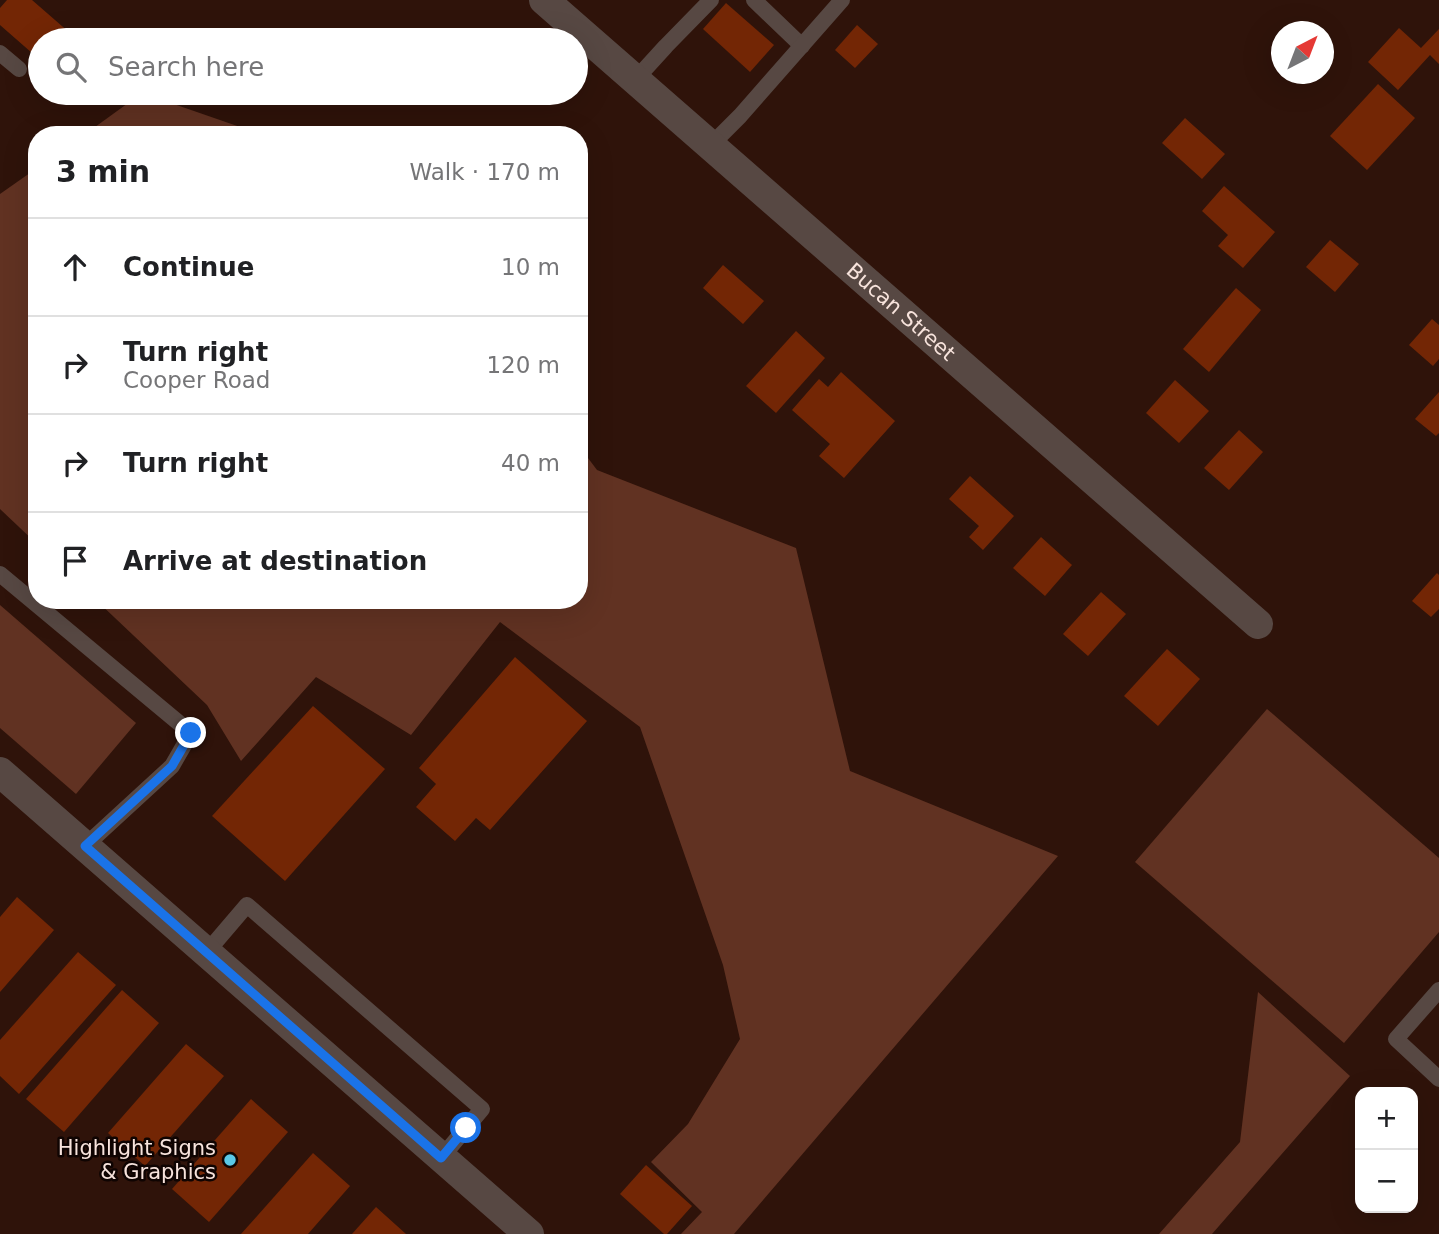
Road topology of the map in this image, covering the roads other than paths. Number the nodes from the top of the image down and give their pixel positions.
1 (544, 0) edge
2 (711, 0) edge
3 (754, 0) edge
4 (842, 0) edge
5 (576, 28) edge
6 (588, 39) edge
7 (802, 46) junction
8 (0, 53) edge
9 (19, 69) dead end
10 (635, 80) junction
11 (710, 145) junction
12 (0, 574) edge
13 (28, 597) edge
14 (42, 609) edge
15 (1258, 624) dead end
16 (0, 772) edge
17 (85, 846) junction
18 (206, 953) junction
19 (1439, 990) edge
20 (1439, 1079) edge
21 (441, 1158) junction
22 (529, 1234) edge

1 - 5 street, Bucan Street
2 - 10 lane
3 - 7 lane
4 - 7 lane
6 - 10 street, Bucan Street
7 - 11 lane
8 - 9 lane
10 - 11 street, Bucan Street
11 - 15 street, Bucan Street
12 - 13 lane
14 - 17 lane
16 - 17 street
17 - 18 street
18 - 21 street
18 - 21 lane
19 - 20 lane
21 - 22 street

